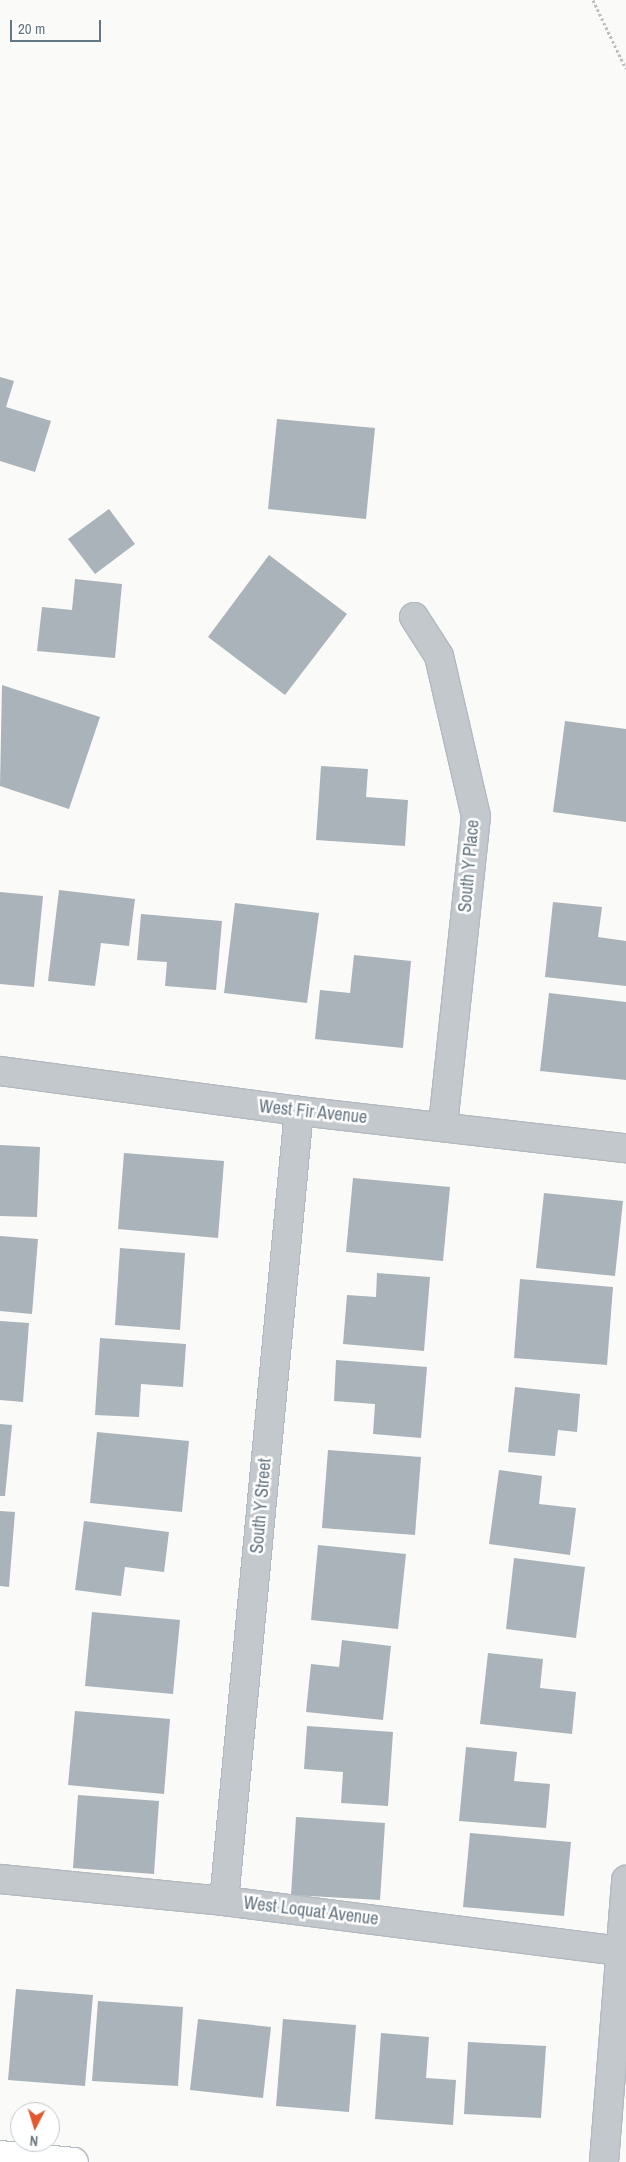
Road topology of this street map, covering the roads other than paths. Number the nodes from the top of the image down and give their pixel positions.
1 (414, 617) dead end
2 (0, 1071) edge
3 (299, 1111) junction
4 (443, 1125) junction
5 (626, 1148) edge
6 (0, 1879) edge
7 (626, 1880) edge
8 (224, 1900) junction
9 (620, 1951) junction
10 (0, 2155) edge
11 (74, 2162) edge
12 (604, 2162) edge

1 - 4 street, South Y Place
2 - 3 street, West Fir Avenue
3 - 4 street, West Fir Avenue
3 - 8 street, South Y Street
4 - 5 street, West Fir Avenue
6 - 8 street, West Loquat Avenue
7 - 9 street
8 - 9 street, West Loquat Avenue
9 - 12 street
10 - 11 street

